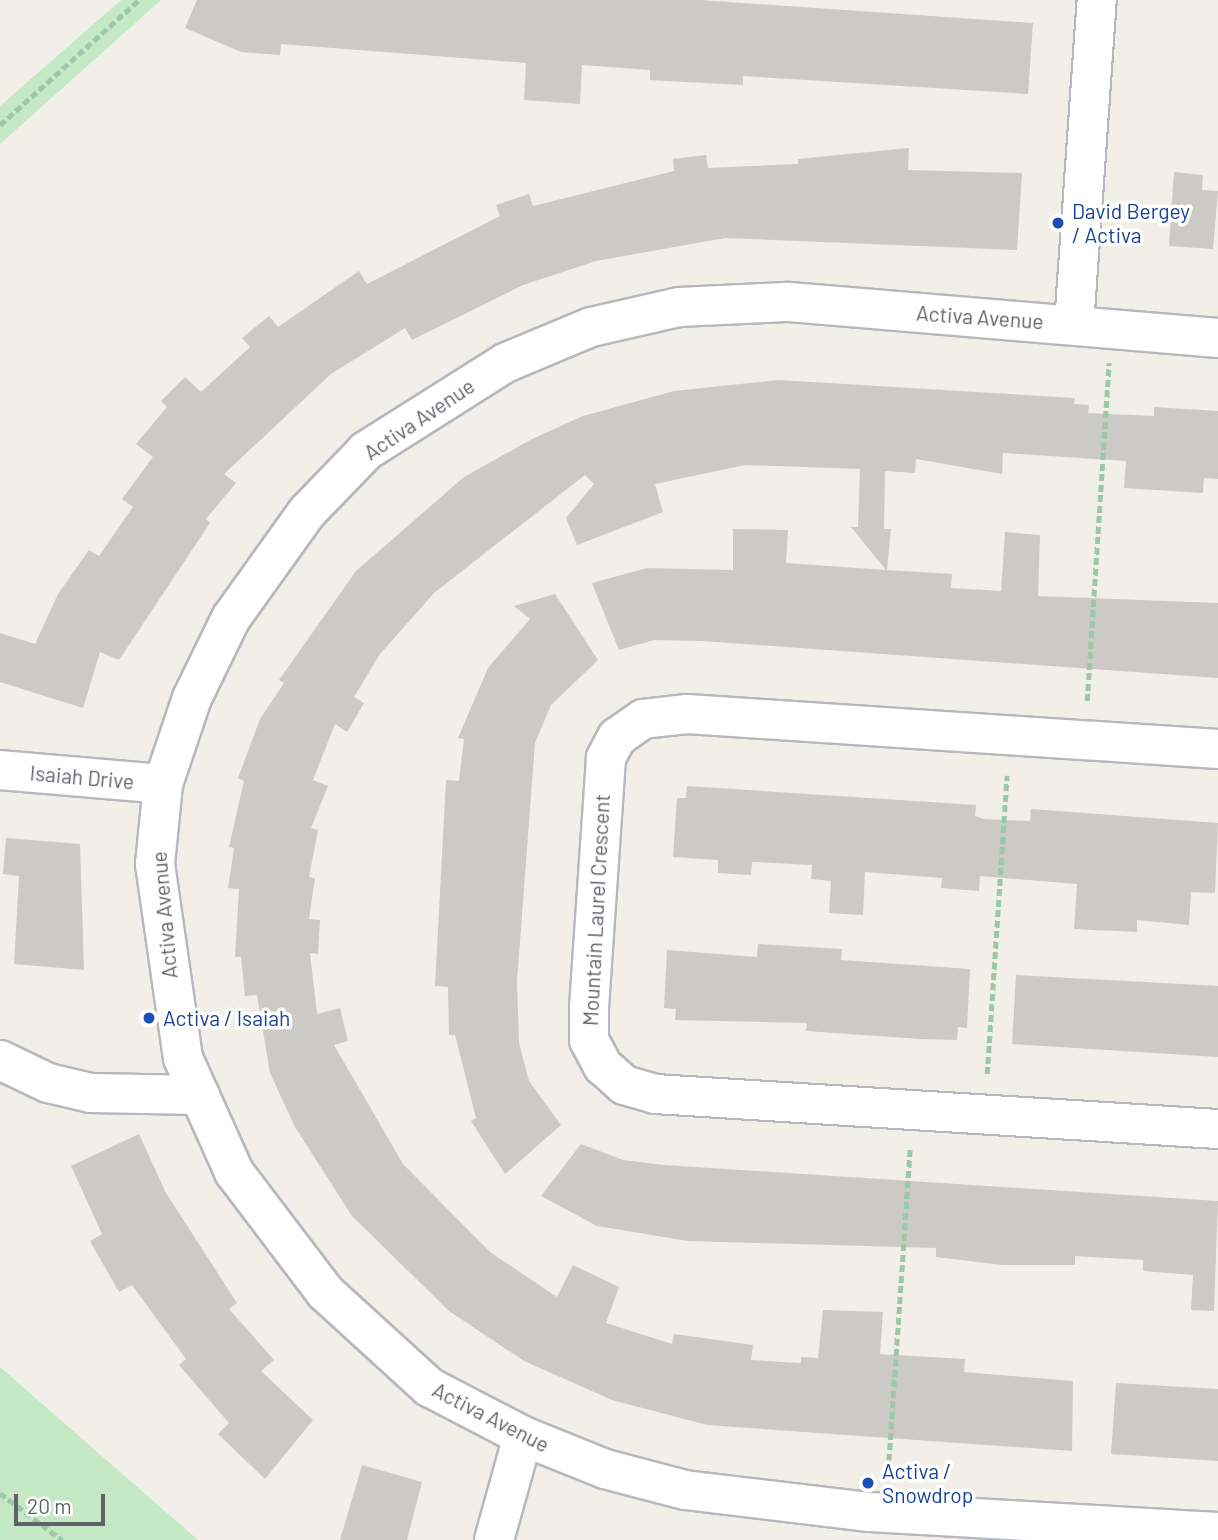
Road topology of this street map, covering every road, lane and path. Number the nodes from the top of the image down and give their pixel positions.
1 (139, 0) edge
2 (1097, 0) edge
3 (0, 125) edge
4 (1074, 325) junction
5 (1218, 338) edge
6 (1110, 350) dead end
7 (1087, 701) dead end
8 (1218, 749) edge
9 (0, 770) edge
10 (1007, 776) dead end
11 (163, 784) junction
12 (0, 1060) edge
13 (987, 1074) dead end
14 (200, 1095) junction
15 (1218, 1129) edge
16 (910, 1150) dead end
17 (523, 1436) junction
18 (888, 1471) dead end
19 (0, 1493) edge
20 (869, 1526) edge
21 (1218, 1532) edge
22 (62, 1540) edge
23 (494, 1540) edge

1 - 3 path
2 - 4 street
4 - 5 street, Activa Avenue
4 - 11 street, Activa Avenue
6 - 7 path
8 - 15 street, Mountain Laurel Crescent
9 - 11 street, Isaiah Drive
10 - 13 path
11 - 14 street, Activa Avenue
12 - 14 street
14 - 17 street, Activa Avenue
16 - 18 path
17 - 20 street, Activa Avenue
17 - 23 street
19 - 22 path
20 - 21 street, Activa Avenue

